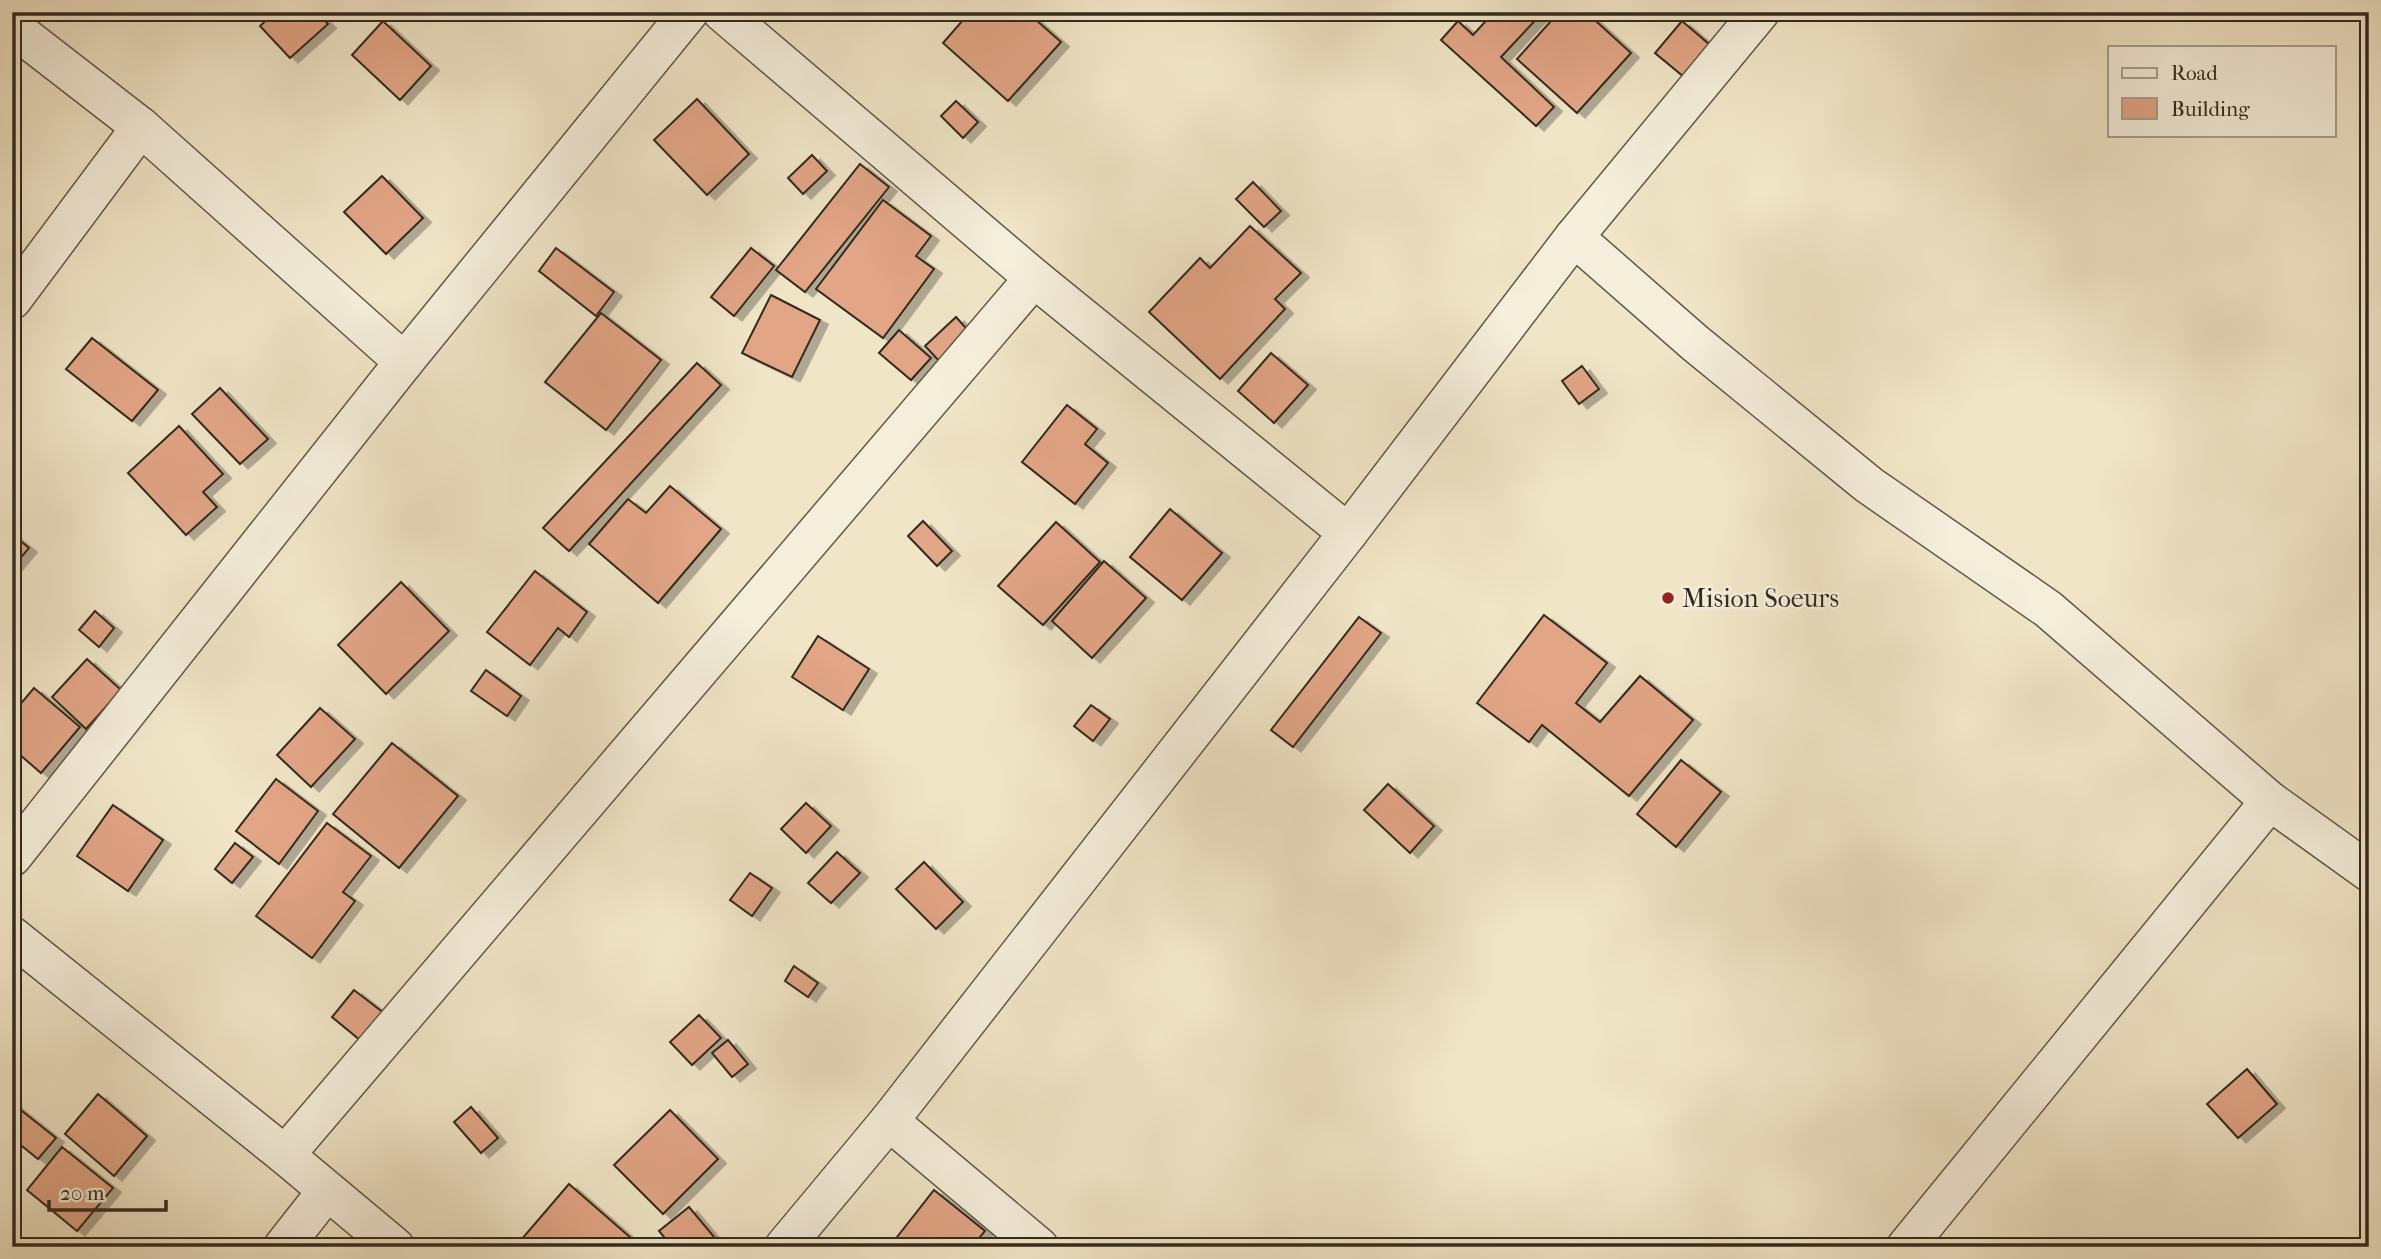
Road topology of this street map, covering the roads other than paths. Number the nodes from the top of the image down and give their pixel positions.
1 (689, 12) edge
2 (722, 12) edge
3 (1760, 12) edge
4 (12, 27) edge
5 (141, 127) junction
6 (1574, 237) junction
7 (1034, 278) junction
8 (12, 300) edge
9 (404, 362) junction
10 (1348, 533) junction
11 (2270, 801) junction
12 (12, 857) edge
13 (2369, 872) edge
14 (13, 939) edge
15 (889, 1121) junction
16 (285, 1155) junction
17 (327, 1191) junction
18 (284, 1247) edge
19 (395, 1247) edge
20 (784, 1247) edge
21 (1039, 1247) edge
22 (1906, 1247) edge

1 - 9 street
2 - 7 street
3 - 6 street
4 - 5 street
5 - 8 street
5 - 9 street
6 - 10 street
6 - 11 street
7 - 10 street
7 - 16 street
9 - 12 street
10 - 15 street
11 - 13 street
11 - 22 street
14 - 16 street
15 - 20 street
15 - 21 street
16 - 17 street
17 - 18 street
17 - 19 street

